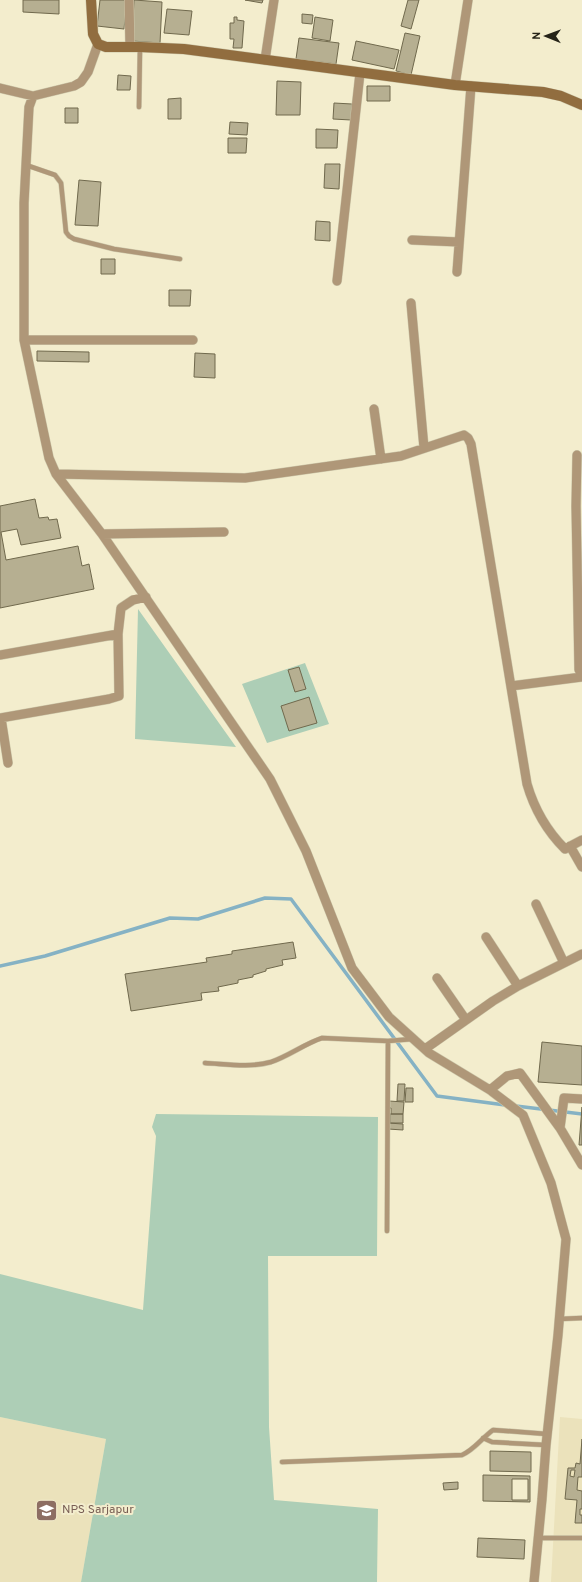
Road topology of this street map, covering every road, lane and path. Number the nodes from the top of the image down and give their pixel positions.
1 (91, 0) edge
2 (129, 0) edge
3 (274, 0) edge
4 (468, 0) edge
5 (98, 44) junction
6 (130, 47) junction
7 (140, 47) junction
8 (265, 60) junction
9 (360, 73) junction
10 (455, 85) junction
11 (471, 86) junction
12 (0, 88) edge
13 (33, 96) junction
14 (582, 105) edge
15 (139, 107) dead end
16 (26, 165) junction
17 (412, 240) dead end
18 (459, 242) junction
19 (180, 259) dead end
20 (457, 272) dead end
21 (337, 281) dead end
22 (411, 303) dead end
23 (24, 340) junction
24 (193, 340) dead end
25 (374, 409) dead end
26 (424, 448) junction
27 (577, 455) dead end
28 (381, 459) junction
29 (56, 474) junction
30 (224, 532) dead end
31 (102, 534) junction
32 (580, 567) edge
33 (146, 597) junction
34 (118, 634) junction
35 (0, 655) edge
36 (582, 672) edge
37 (582, 677) edge
38 (511, 686) junction
39 (0, 718) edge
40 (8, 763) dead end
41 (582, 840) edge
42 (570, 846) junction
43 (582, 867) edge
44 (536, 904) dead end
45 (486, 937) dead end
46 (582, 954) edge
47 (564, 963) junction
48 (437, 978) dead end
49 (518, 986) junction
50 (466, 1020) junction
51 (413, 1039) junction
52 (388, 1041) junction
53 (425, 1049) junction
54 (205, 1063) dead end
55 (490, 1090) junction
56 (582, 1099) edge
57 (560, 1128) junction
58 (582, 1165) edge
59 (387, 1231) dead end
60 (582, 1318) edge
61 (559, 1319) junction
62 (547, 1434) junction
63 (483, 1438) junction
64 (546, 1445) junction
65 (282, 1462) dead end
66 (538, 1538) junction
67 (582, 1538) edge
68 (534, 1582) edge

1 - 5 street
2 - 6 street
3 - 8 street
4 - 10 street
5 - 6 street
5 - 13 street
6 - 7 street
7 - 8 street
7 - 15 lane
8 - 9 street
9 - 10 street
9 - 21 street
10 - 11 street
11 - 14 street
11 - 18 street
12 - 13 street
13 - 16 street
16 - 19 lane
16 - 23 street
17 - 18 street
18 - 20 street
22 - 26 street
23 - 24 street
23 - 29 street
25 - 28 street
26 - 28 street
26 - 38 street
27 - 32 street
28 - 29 street
29 - 31 street
30 - 31 street
31 - 33 street
32 - 36 street
33 - 34 street
33 - 51 street
34 - 35 street
34 - 39 street
37 - 38 street
38 - 42 street
39 - 40 street
41 - 42 street
42 - 43 street
44 - 47 street
45 - 49 street
46 - 47 street
47 - 49 street
48 - 50 street
49 - 50 street
50 - 53 street
51 - 52 lane
51 - 53 street
52 - 54 lane
52 - 59 lane
53 - 55 street
55 - 57 street
55 - 61 street
56 - 57 street
57 - 58 street
60 - 61 lane
61 - 62 street
62 - 63 lane
62 - 64 street
63 - 64 lane
63 - 65 lane
64 - 66 street
66 - 67 lane
66 - 68 street

